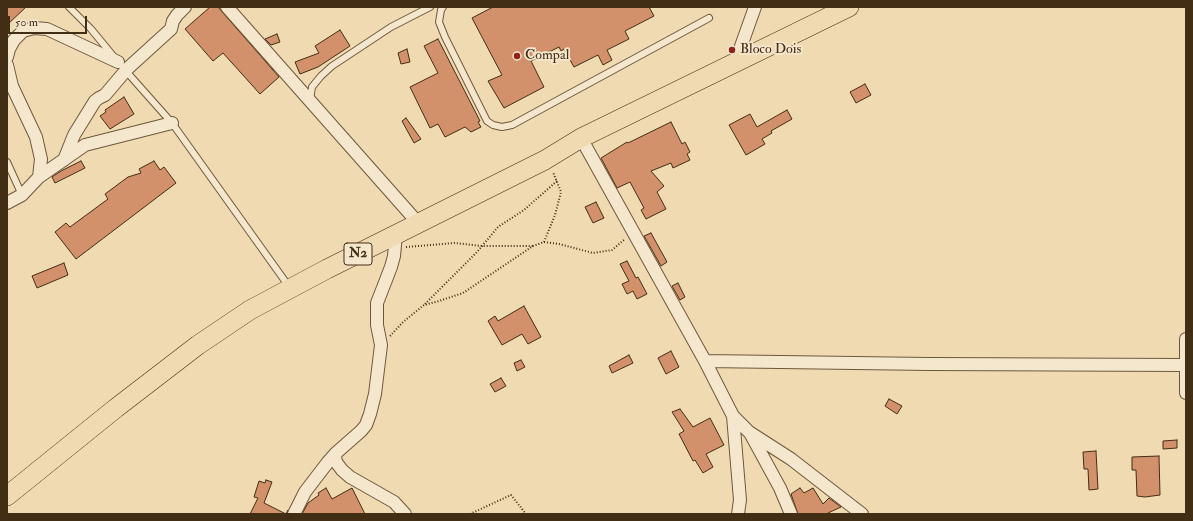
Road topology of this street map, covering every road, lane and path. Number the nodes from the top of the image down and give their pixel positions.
1 (69, 7) edge
2 (185, 7) edge
3 (227, 7) edge
4 (430, 7) edge
5 (443, 7) edge
6 (755, 7) edge
7 (849, 7) edge
8 (709, 18) dead end
9 (7, 57) edge
10 (735, 63) junction
11 (7, 65) edge
12 (122, 67) junction
13 (310, 101) junction
14 (172, 123) junction
15 (581, 138) junction
16 (64, 160) junction
17 (545, 160) junction
18 (7, 162) edge
19 (39, 177) junction
20 (557, 181) junction
21 (22, 195) junction
22 (7, 203) edge
23 (419, 224) junction
24 (633, 233) junction
25 (396, 241) junction
26 (544, 242) junction
27 (482, 246) junction
28 (533, 246) junction
29 (290, 289) junction
30 (424, 304) junction
31 (1186, 339) edge
32 (381, 345) junction
33 (705, 361) junction
34 (1186, 365) edge
35 (1186, 393) edge
36 (733, 416) junction
37 (749, 432) junction
38 (335, 456) junction
39 (7, 496) edge
40 (294, 514) edge
41 (405, 514) edge
42 (470, 514) edge
43 (526, 514) edge
44 (738, 514) edge
45 (791, 514) edge
46 (862, 514) edge

1 - 12 lane
2 - 12 street
3 - 13 street
4 - 13 lane
5 - 8 lane
6 - 10 street
7 - 10 main road, N2
9 - 12 street
10 - 15 main road, N2
11 - 19 street
12 - 14 lane
12 - 16 street
13 - 23 street
14 - 16 street
14 - 29 lane
15 - 17 main road, N2
15 - 24 street
16 - 19 street
17 - 20 path
17 - 23 main road, N2
18 - 21 lane
19 - 21 street
20 - 26 path
20 - 27 path
21 - 22 street
23 - 25 main road, N2
24 - 26 path
24 - 33 street
25 - 27 path
25 - 29 main road, N2
25 - 32 street
26 - 28 path
27 - 28 path
27 - 30 path
28 - 30 path
29 - 39 main road, N2
30 - 32 path
31 - 34 street
32 - 38 street
33 - 34 street
33 - 36 street
34 - 35 street
36 - 37 street
36 - 44 street
37 - 45 street
37 - 46 street
38 - 40 street
38 - 41 street
42 - 43 path

